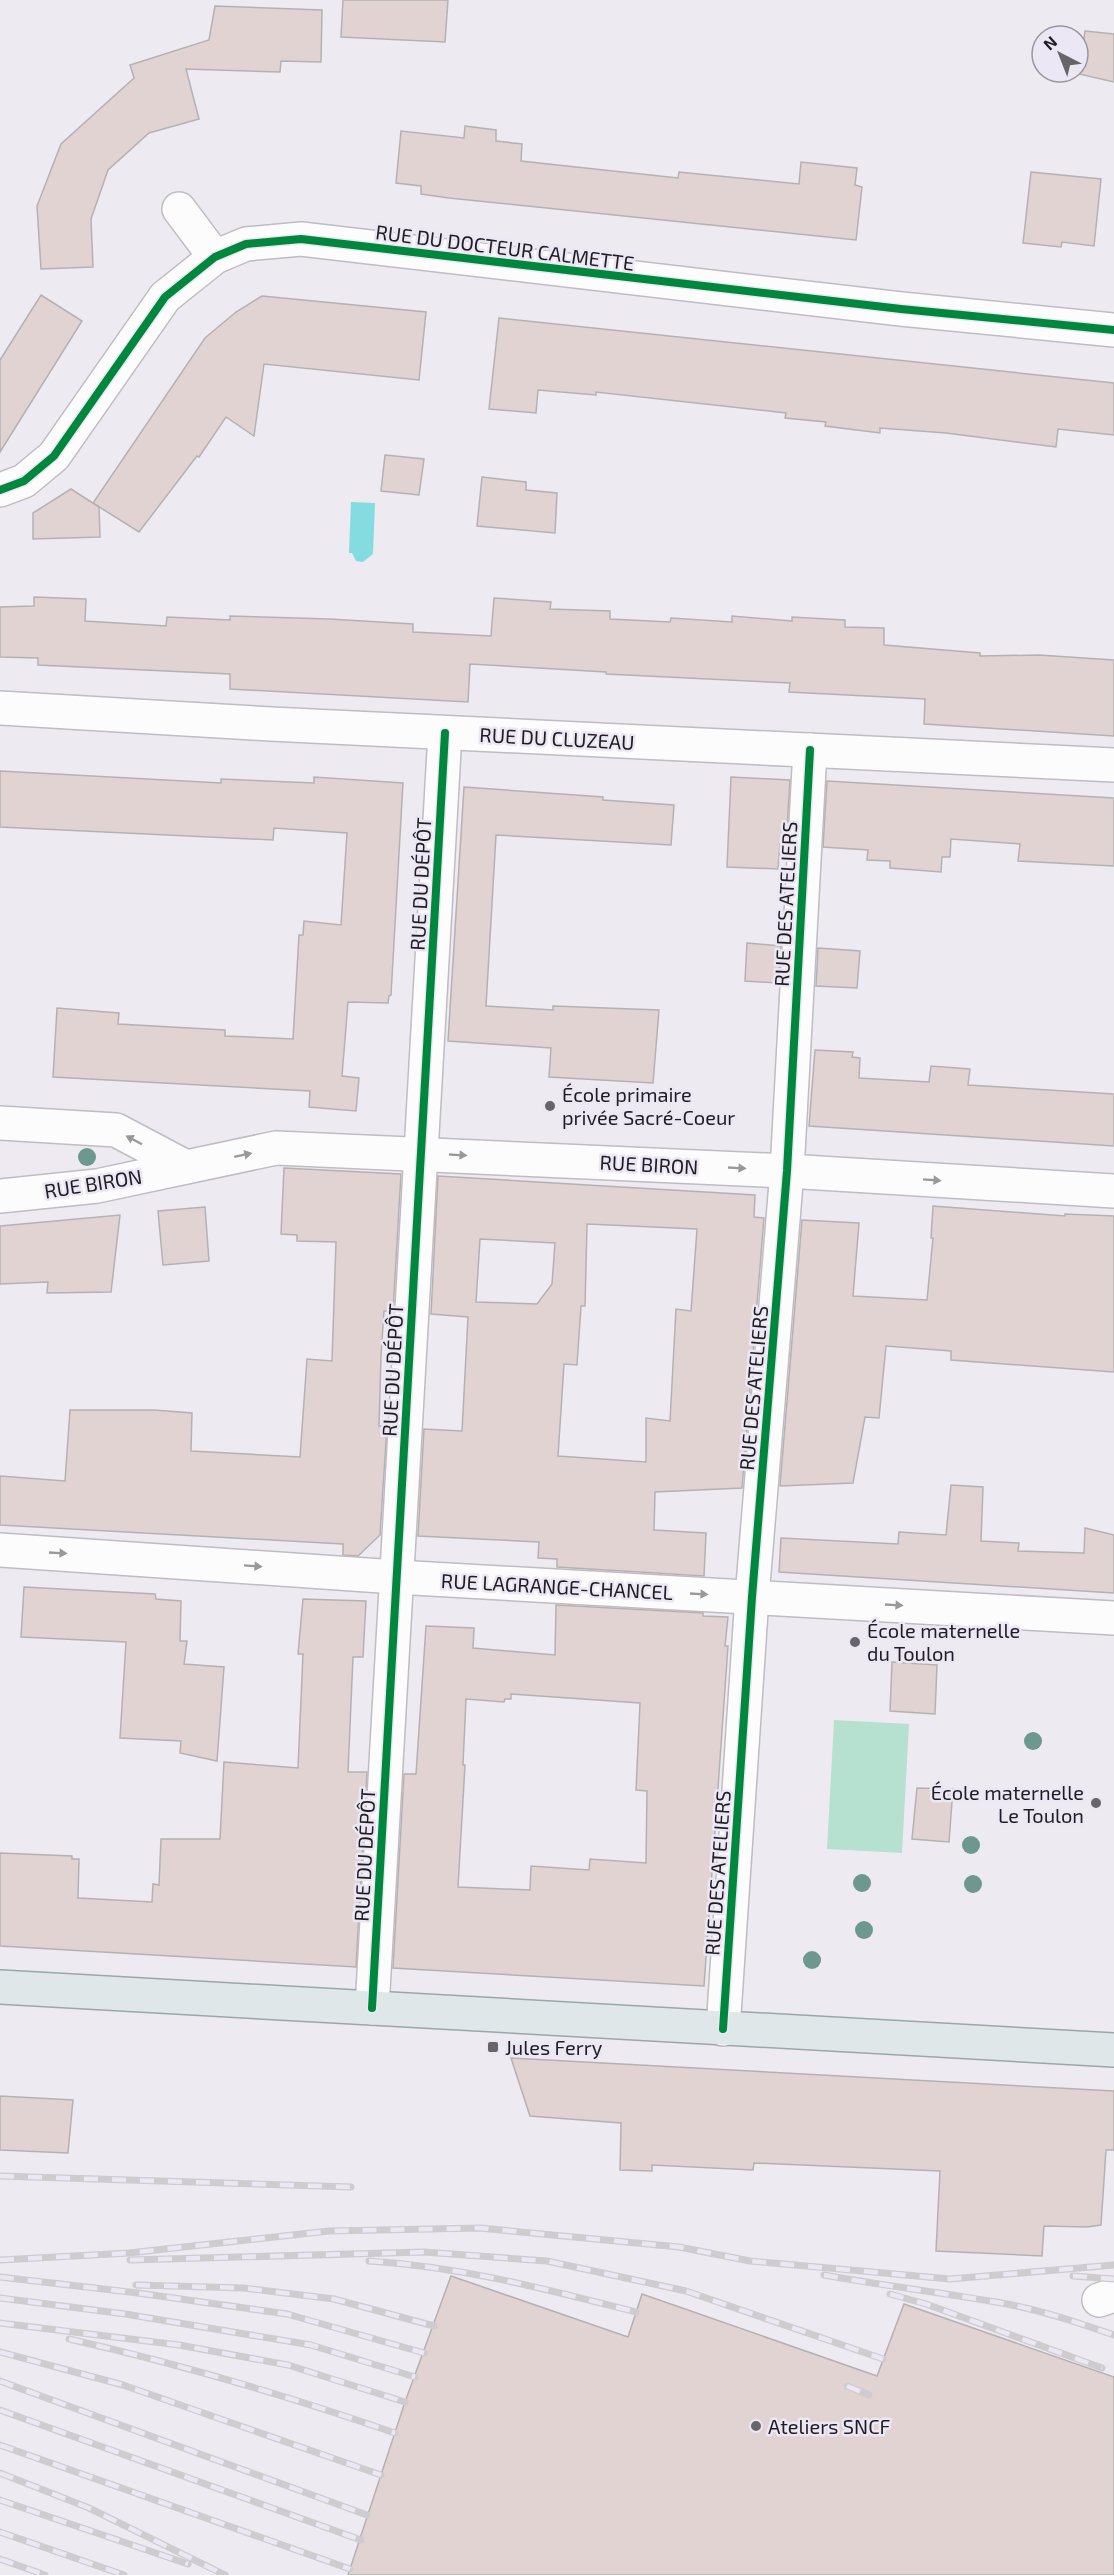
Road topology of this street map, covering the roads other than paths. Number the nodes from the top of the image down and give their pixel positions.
1 (179, 209) dead end
2 (215, 257) junction
3 (1114, 330) edge
4 (0, 490) edge
5 (0, 708) edge
6 (445, 733) junction
7 (810, 750) junction
8 (1114, 765) edge
9 (0, 1123) edge
10 (420, 1153) junction
11 (186, 1167) junction
12 (787, 1171) junction
13 (1114, 1191) edge
14 (0, 1196) edge
15 (0, 1550) edge
16 (396, 1577) junction
17 (752, 1597) junction
18 (1114, 1618) edge
19 (0, 1987) edge
20 (372, 2008) junction
21 (723, 2029) junction
22 (1114, 2050) edge

1 - 2 street
2 - 3 street, RUE DU DOCTEUR CALMETTE
2 - 4 street, RUE DU DOCTEUR CALMETTE
5 - 6 street, RUE DU CLUZEAU
6 - 7 street, RUE DU CLUZEAU
6 - 10 street, RUE DU DÉPÔT
7 - 8 street, RUE DU CLUZEAU
7 - 12 street, RUE DES ATELIERS
11 -> 9 street, RUE BIRON
11 -> 10 street, RUE BIRON
10 -> 12 street, RUE BIRON
10 - 16 street, RUE DU DÉPÔT
11 - 14 street, RUE BIRON
12 -> 13 street, RUE BIRON
12 - 17 street, RUE DES ATELIERS
15 -> 16 street, RUE LAGRANGE-CHANCEL
16 -> 17 street, RUE LAGRANGE-CHANCEL
16 - 20 street, RUE DU DÉPÔT
17 -> 18 street, RUE LAGRANGE-CHANCEL
17 - 21 street, RUE DES ATELIERS
19 - 20 main road
20 - 21 main road
21 - 22 main road

